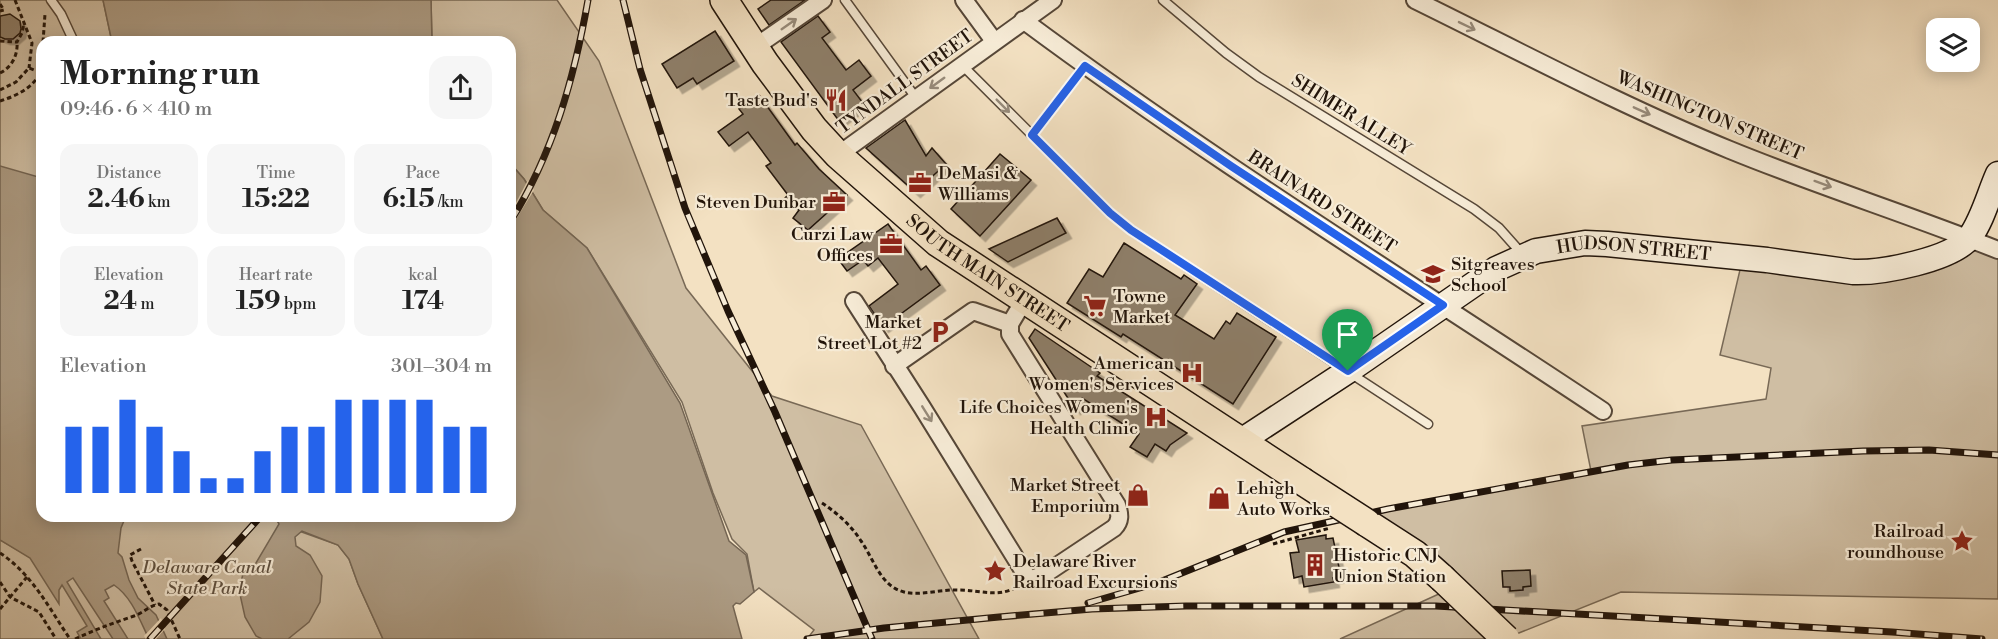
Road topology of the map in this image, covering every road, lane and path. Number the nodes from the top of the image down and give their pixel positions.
1 (15, 0) edge
2 (724, 0) edge
3 (823, 0) edge
4 (845, 0) edge
5 (964, 0) edge
6 (1053, 0) edge
7 (1162, 0) edge
8 (1414, 0) edge
9 (49, 3) edge
10 (0, 4) edge
11 (0, 11) edge
12 (1023, 20) junction
13 (24, 22) junction
14 (42, 36) edge
15 (71, 36) edge
16 (0, 41) edge
17 (994, 41) junction
18 (16, 42) junction
19 (755, 47) junction
20 (962, 65) junction
21 (1085, 66) junction
22 (28, 68) junction
23 (36, 71) edge
24 (0, 73) edge
25 (36, 79) edge
26 (0, 90) edge
27 (916, 98) junction
28 (0, 101) edge
29 (1032, 135) junction
30 (838, 155) junction
31 (1998, 174) edge
32 (1969, 238) junction
33 (1998, 250) edge
34 (1524, 256) junction
35 (1025, 299) junction
36 (854, 301) dead end
37 (1443, 305) junction
38 (1010, 324) junction
39 (894, 366) junction
40 (1348, 371) junction
41 (1603, 411) dead end
42 (1428, 424) dead end
43 (1241, 441) junction
44 (822, 503) dead end
45 (1330, 528) dead end
46 (1273, 544) dead end
47 (141, 549) dead end
48 (0, 553) edge
49 (27, 576) junction
50 (1029, 580) junction
51 (0, 582) edge
52 (10, 597) junction
53 (155, 605) junction
54 (0, 609) edge
55 (56, 639) edge
56 (70, 639) edge
57 (75, 639) edge
58 (180, 639) edge
59 (1506, 639) edge

1 - 13 path
2 - 19 main road, SOUTH MAIN STREET
19 -> 3 street
4 - 27 lane
5 - 17 street
6 - 12 street, TYNDALL STREET
7 - 34 lane, SHIMER ALLEY
8 -> 32 street, WASHINGTON STREET
9 - 14 path
9 - 15 lane
10 - 11 path
12 - 17 street, TYNDALL STREET
12 - 21 street, BRAINARD STREET
13 - 18 path
13 - 22 path
16 - 18 path
17 - 20 street, TYNDALL STREET
18 - 24 path
19 - 30 main road, SOUTH MAIN STREET
20 -> 27 street, TYNDALL STREET
20 -> 29 lane
21 - 29 lane
21 - 37 street, BRAINARD STREET
22 - 23 path
22 - 26 path
25 - 28 path
27 - 30 street, TYNDALL STREET
29 - 40 lane
30 - 35 main road, SOUTH MAIN STREET
31 - 32 street, HUDSON STREET
32 - 33 street, WASHINGTON STREET
32 - 34 street, HUDSON STREET
34 - 37 street, HUDSON STREET
35 - 38 street
35 - 43 main road, SOUTH MAIN STREET
36 - 39 street
37 - 40 street, HUDSON STREET
37 - 41 street, BRAINARD STREET
38 - 39 street
38 - 50 street
39 -> 50 street
40 - 42 lane
40 - 43 street, HUDSON STREET
43 - 59 main road, SOUTH MAIN STREET, bridge
44 - 50 path
45 - 46 path
47 - 53 path
48 - 49 path
49 - 52 path
49 - 56 path
51 - 52 path
52 - 54 path
52 - 55 path
53 - 57 path
53 - 58 path

